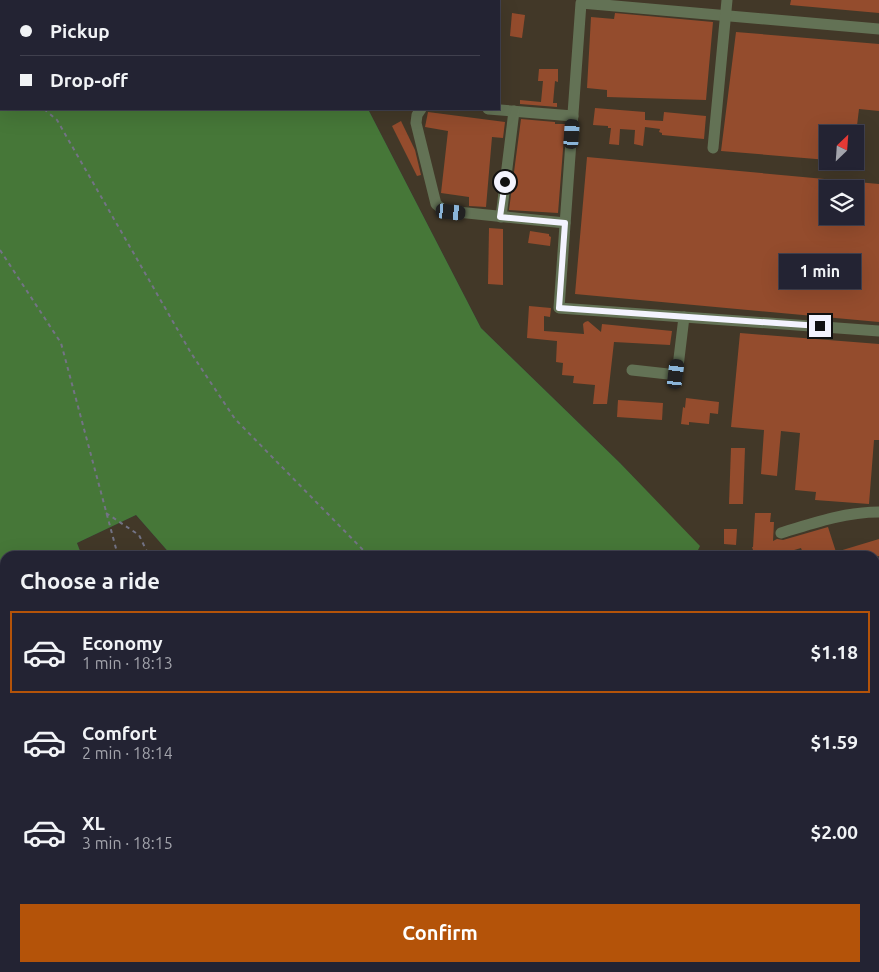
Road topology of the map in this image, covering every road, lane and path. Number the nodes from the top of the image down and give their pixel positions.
1 (727, 0) edge
2 (726, 16) junction
3 (879, 29) edge
4 (45, 110) edge
5 (421, 110) edge
6 (500, 110) edge
7 (514, 111) junction
8 (573, 116) junction
9 (713, 148) dead end
10 (500, 217) junction
11 (565, 223) junction
12 (0, 250) edge
13 (684, 317) junction
14 (879, 330) edge
15 (632, 370) dead end
16 (879, 512) edge
17 (106, 513) junction
18 (781, 533) dead end
19 (117, 551) edge
20 (147, 551) edge
21 (364, 551) edge

1 - 2 street
2 - 3 street
2 - 8 street
2 - 9 street
4 - 21 path
5 - 10 street
6 - 7 street
7 - 8 street
7 - 10 street
8 - 11 street
10 - 11 street
11 - 13 street
12 - 17 path
13 - 14 street
13 - 15 street
16 - 18 street
17 - 19 path
17 - 20 path

